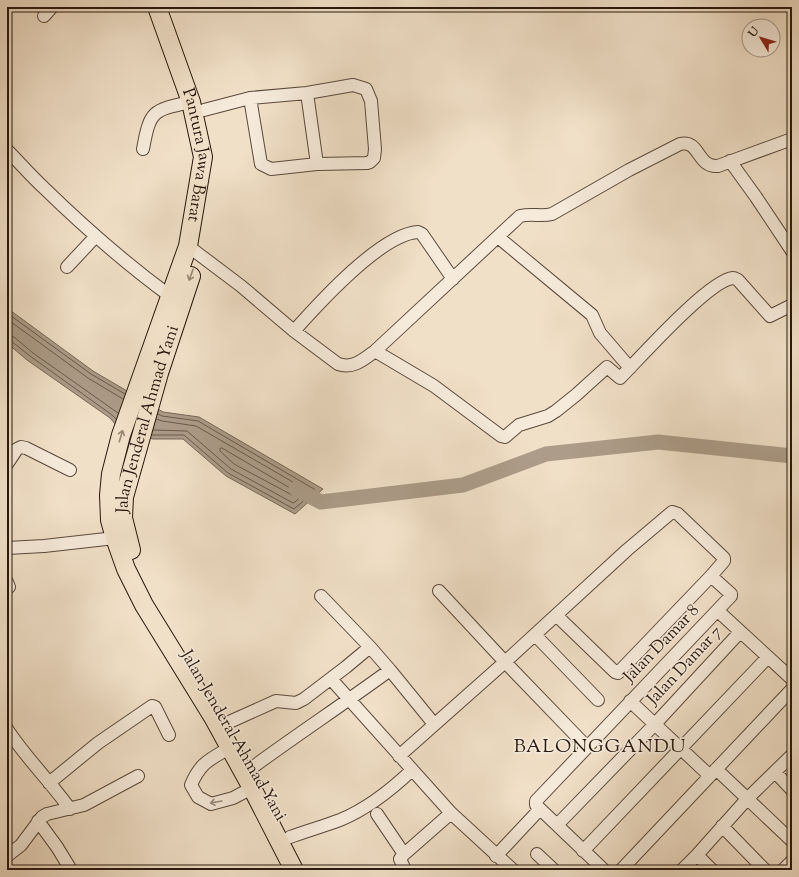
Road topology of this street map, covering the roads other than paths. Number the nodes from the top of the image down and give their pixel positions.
1 (157, 7) edge
2 (169, 7) edge
3 (307, 93) junction
4 (250, 98) junction
5 (197, 106) junction
6 (792, 139) edge
7 (143, 149) dead end
8 (7, 150) edge
9 (730, 162) junction
10 (317, 164) junction
11 (96, 236) junction
12 (498, 237) junction
13 (194, 250) junction
14 (792, 252) edge
15 (67, 267) dead end
16 (453, 279) junction
17 (176, 297) junction
18 (792, 305) edge
19 (294, 331) junction
20 (375, 351) junction
21 (630, 368) junction
22 (7, 464) edge
23 (70, 470) dead end
24 (115, 538) junction
25 (7, 548) edge
26 (711, 576) junction
27 (439, 591) dead end
28 (322, 596) dead end
29 (718, 611) junction
30 (556, 615) junction
31 (740, 632) junction
32 (535, 635) junction
33 (370, 647) junction
34 (768, 657) junction
35 (505, 662) junction
36 (390, 670) junction
37 (331, 679) junction
38 (792, 679) edge
39 (792, 689) edge
40 (349, 700) junction
41 (598, 700) dead end
42 (630, 701) junction
43 (227, 723) junction
44 (434, 724) junction
45 (655, 724) junction
46 (7, 729) edge
47 (169, 735) dead end
48 (234, 745) junction
49 (587, 747) junction
50 (681, 749) junction
51 (792, 755) edge
52 (399, 756) junction
53 (412, 770) junction
54 (775, 772) junction
55 (713, 773) junction
56 (138, 776) dead end
57 (256, 779) junction
58 (49, 782) junction
59 (792, 790) edge
60 (747, 799) junction
61 (538, 806) junction
62 (70, 809) junction
63 (451, 813) junction
64 (377, 814) dead end
65 (38, 821) junction
66 (557, 825) junction
67 (722, 826) junction
68 (290, 837) junction
69 (792, 841) edge
70 (583, 851) junction
71 (404, 854) junction
72 (537, 854) dead end
73 (697, 855) junction
74 (7, 856) edge
75 (496, 856) junction
76 (792, 861) edge
77 (71, 870) edge
78 (294, 870) edge
79 (306, 870) edge
80 (405, 870) edge
81 (513, 870) edge
82 (554, 870) edge
83 (604, 870) edge
84 (621, 870) edge
85 (682, 870) edge
86 (712, 870) edge
87 (765, 870) edge
88 (783, 870) edge

1 - 5 highway, Pantura Jawa Barat
2 - 5 highway
3 - 4 street
3 - 10 street
3 - 10 street
4 - 5 street
4 - 10 street
5 - 7 street
5 - 13 highway, Pantura Jawa Barat
6 - 9 street
8 - 11 street
9 - 12 street
9 - 14 street
11 - 15 street
11 - 17 street
12 - 16 street
12 - 21 street
13 - 17 highway, Pantura Jawa Barat
13 - 19 street
16 - 19 street
16 - 20 street
24 -> 17 highway, Pantura Jawa Barat
17 - 43 highway, Jalan Jenderal Ahmad Yani
18 - 21 street
19 - 20 street
20 - 21 street
22 - 23 street
24 - 25 street
24 - 48 highway
26 - 29 street, Jalan Damar 8
26 - 30 street
26 - 30 street
27 - 35 street
28 - 33 street
29 - 31 street
29 - 42 street, Jalan Damar 8
30 - 32 street
31 - 34 street
31 - 45 street, Jalan Damar 7
32 - 35 street
32 - 41 street
33 - 36 street
33 - 37 street
34 - 38 street
34 - 50 street
35 - 44 street
35 - 49 street
36 - 40 street
36 - 44 street
37 - 40 street
37 - 43 street
39 - 55 street
40 - 52 street
40 - 57 street
42 - 45 street, Jalan Damar 7
42 - 49 street, Jalan Damar 8
43 - 48 highway, Jalan Jenderal Ahmad Yani
44 - 52 street
45 - 50 street, Jalan Damar 7
45 - 66 street
46 - 58 street
47 - 58 street
48 - 57 highway
57 -> 48 street
49 - 61 street, Jalan Damar 8
50 - 55 street, Jalan Damar 7
50 - 70 street
51 - 54 street
52 - 53 street
53 - 63 street
53 - 68 street
54 - 59 street
54 - 60 street
55 - 60 street, Jalan Damar 7
55 - 84 street
56 - 62 street
57 - 68 highway, Jalan Jenderal Ahmad Yani
57 - 78 highway
58 - 62 street
60 - 67 street
60 - 69 street, Jalan Damar 7
61 - 66 street
61 - 75 street, Jalan Damar 8
62 - 65 street
63 - 71 street
63 - 75 street
64 - 71 street
65 - 74 street
65 - 77 street
66 - 70 street
67 - 73 street
67 - 87 street
68 - 79 highway, Jalan Jenderal Ahmad Yani
70 - 83 street
71 - 80 street
72 - 82 street
73 - 85 street
73 - 86 street
75 - 81 street
76 - 88 street

